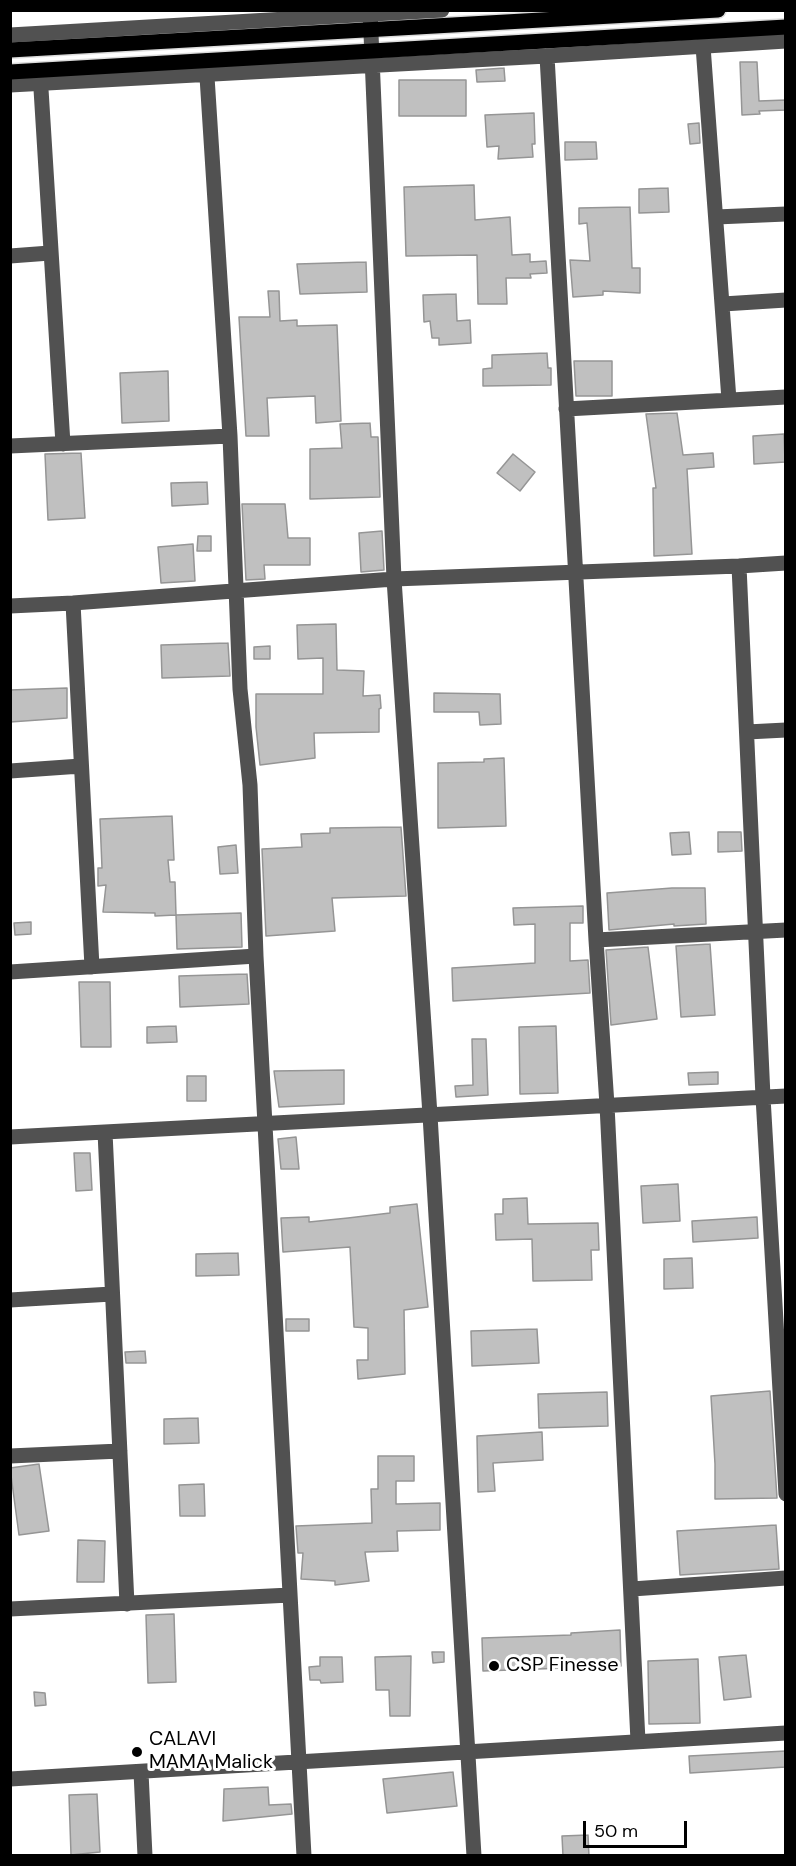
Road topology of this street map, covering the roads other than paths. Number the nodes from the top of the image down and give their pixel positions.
1 (442, 10) edge
2 (718, 10) edge
3 (204, 17) edge
4 (370, 18) edge
5 (786, 27) edge
6 (10, 35) edge
7 (786, 41) edge
8 (704, 46) junction
9 (10, 50) edge
10 (547, 57) junction
11 (372, 59) junction
12 (206, 68) junction
13 (10, 72) edge
14 (40, 76) junction
15 (10, 85) edge
16 (786, 214) edge
17 (716, 218) junction
18 (50, 253) junction
19 (10, 256) edge
20 (786, 300) edge
21 (723, 303) junction
22 (786, 397) edge
23 (729, 400) junction
24 (566, 409) junction
25 (230, 436) junction
26 (63, 444) junction
27 (10, 446) edge
28 (786, 562) edge
29 (739, 566) junction
30 (576, 572) junction
31 (394, 579) junction
32 (236, 591) junction
33 (73, 603) junction
34 (10, 606) edge
35 (786, 730) edge
36 (747, 732) junction
37 (81, 766) junction
38 (10, 771) edge
39 (786, 930) edge
40 (756, 931) junction
41 (596, 940) junction
42 (256, 956) junction
43 (92, 967) junction
44 (10, 972) edge
45 (786, 1096) edge
46 (763, 1097) junction
47 (607, 1105) junction
48 (430, 1115) junction
49 (264, 1123) junction
50 (105, 1132) junction
51 (10, 1137) edge
52 (779, 1256) edge
53 (112, 1294) junction
54 (10, 1300) edge
55 (784, 1416) edge
56 (120, 1451) junction
57 (10, 1456) edge
58 (786, 1494) edge
59 (786, 1578) edge
60 (632, 1589) junction
61 (290, 1595) junction
62 (127, 1604) junction
63 (10, 1609) edge
64 (786, 1733) edge
65 (638, 1741) junction
66 (469, 1752) junction
67 (299, 1763) junction
68 (141, 1772) junction
69 (10, 1779) edge
70 (145, 1856) edge
71 (304, 1856) edge
72 (474, 1856) edge

1 - 4 street
2 - 4 main road
3 - 4 street
3 - 6 street
4 - 9 main road
4 - 11 street
5 - 11 main road
7 - 8 street
8 - 10 street
8 - 17 street
10 - 11 street
10 - 24 street
11 - 12 main road
11 - 31 street
12 - 14 main road
12 - 25 street
13 - 14 main road
14 - 15 street
14 - 18 street
16 - 17 street
17 - 21 street
18 - 19 street
18 - 26 street
20 - 21 street
21 - 23 street
22 - 23 street
23 - 24 street
24 - 30 street
25 - 26 street
25 - 32 street
26 - 27 street
28 - 29 street
29 - 30 street
29 - 36 street
30 - 31 street
30 - 41 street
31 - 32 street
31 - 48 street
32 - 33 street
32 - 42 street
33 - 34 street
33 - 37 street
35 - 36 street
36 - 40 street
37 - 38 street
37 - 43 street
39 - 40 street
40 - 41 street
40 - 46 street
41 - 47 street
42 - 43 street
42 - 49 street
43 - 44 street
45 - 46 street
46 - 47 street
46 - 52 street
47 - 48 street
47 - 60 street
48 - 49 street
48 - 66 street
49 - 50 street
49 - 61 street
50 - 51 street
50 - 53 street
52 - 55 street
53 - 54 street
53 - 56 street
55 - 58 street
56 - 57 street
56 - 62 street
59 - 60 street
60 - 65 street
61 - 62 street
61 - 67 street
62 - 63 street
64 - 65 street
65 - 66 street
66 - 67 street
66 - 72 street
67 - 68 street
67 - 71 street
68 - 69 street
68 - 70 street

